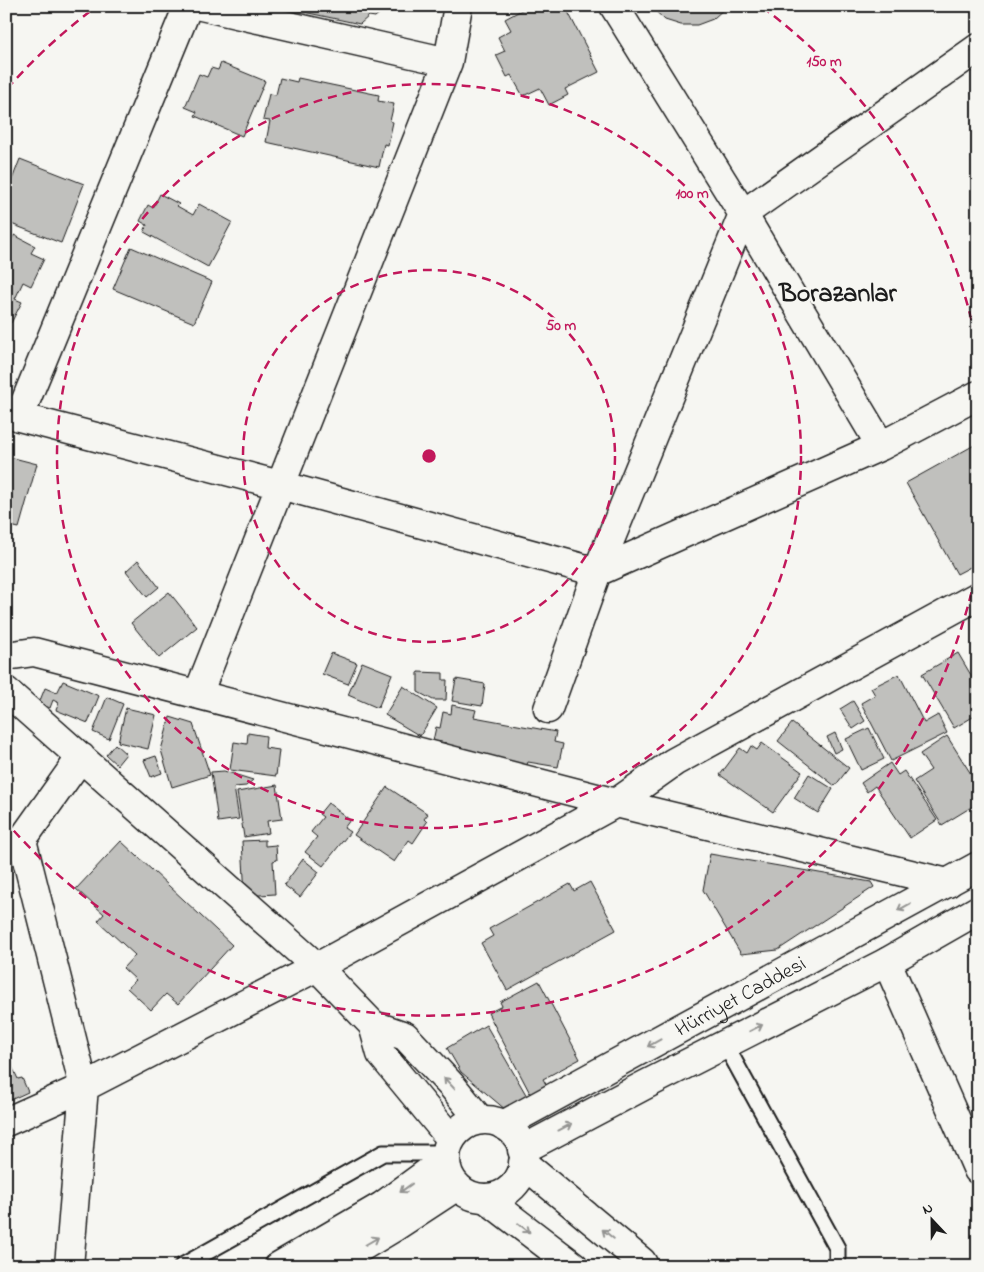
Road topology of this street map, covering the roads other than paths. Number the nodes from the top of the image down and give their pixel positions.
1 (188, 6) edge
2 (201, 6) edge
3 (458, 6) edge
4 (614, 6) edge
5 (978, 48) edge
6 (448, 62) junction
7 (743, 214) junction
8 (978, 395) edge
9 (12, 412) edge
10 (881, 446) junction
11 (280, 485) junction
12 (596, 572) junction
13 (978, 596) edge
14 (6, 656) edge
15 (6, 691) edge
16 (198, 694) junction
17 (548, 710) dead end
18 (80, 757) junction
19 (616, 803) junction
20 (14, 843) edge
21 (978, 866) edge
22 (948, 883) junction
23 (978, 910) edge
24 (888, 962) junction
25 (317, 967) junction
26 (373, 1025) junction
27 (725, 1044) junction
28 (84, 1087) junction
29 (6, 1122) edge
30 (492, 1122) junction
31 (448, 1150) junction
32 (523, 1157) junction
33 (978, 1170) edge
34 (456, 1186) junction
35 (485, 1198) junction
36 (69, 1266) edge
37 (182, 1266) edge
38 (279, 1266) edge
39 (330, 1266) edge
40 (574, 1266) edge
41 (644, 1266) edge
42 (837, 1266) edge

1 - 9 street
2 - 6 street
3 - 6 street
4 - 7 street
5 - 7 street
6 - 11 street
7 - 10 street
7 - 12 street
8 - 10 street
9 - 11 street
10 - 12 street
11 - 12 street
11 - 16 street
12 - 17 street
13 - 19 street
14 - 16 street
15 - 18 street
16 - 19 street
18 - 20 street
18 - 25 street
19 - 22 street
19 - 25 street
20 - 28 street
21 - 22 street, Hürriyet Caddesi
22 -> 30 street, Hürriyet Caddesi
23 - 24 street, Hürriyet Caddesi
27 -> 24 street, Hürriyet Caddesi
24 - 33 street
25 - 26 street
25 - 28 street
30 -> 26 street
26 - 31 street
32 -> 27 street, Hürriyet Caddesi
27 - 42 lane
28 - 29 street
28 - 36 street
30 - 31 street
30 - 32 street
31 - 34 street
31 - 37 lane
31 -> 38 street
32 - 35 street
41 -> 32 street
34 - 35 street
39 -> 34 street
35 -> 40 street

